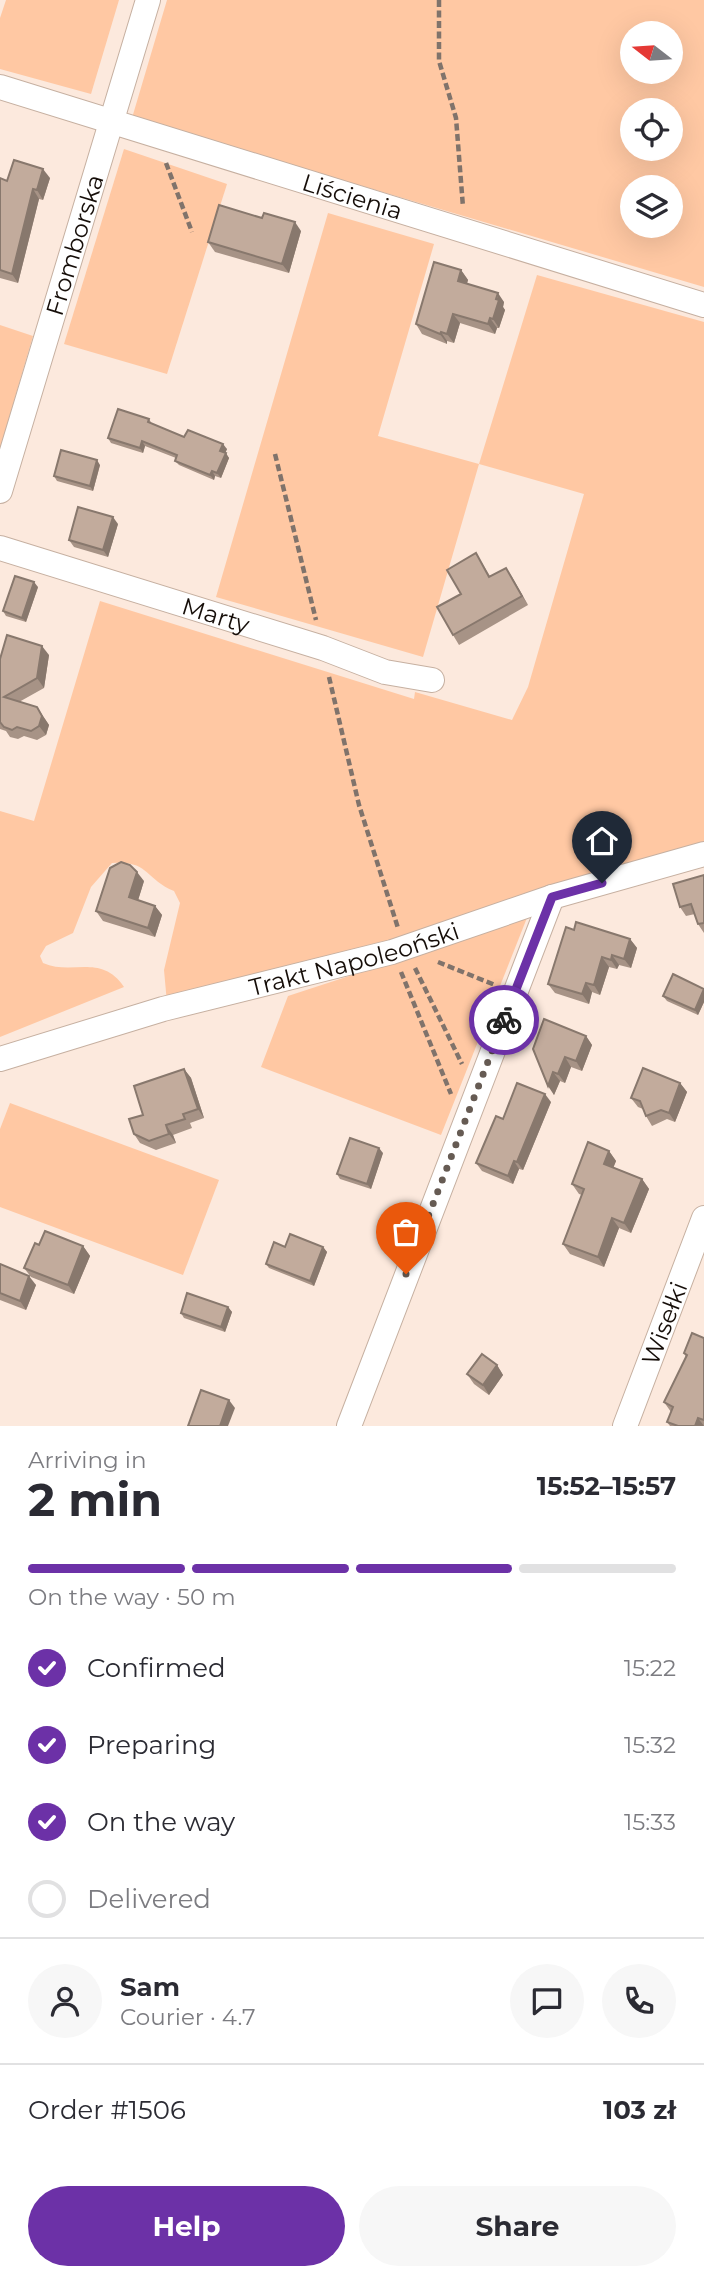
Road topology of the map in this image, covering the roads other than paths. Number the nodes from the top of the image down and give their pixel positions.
1 (148, 0) edge
2 (0, 87) edge
3 (111, 121) junction
4 (704, 305) edge
5 (0, 491) edge
6 (0, 548) edge
7 (432, 680) dead end
8 (704, 854) edge
9 (552, 897) junction
10 (2, 1062) edge
11 (704, 1218) edge
12 (349, 1426) edge
13 (625, 1426) edge

1 - 3 street, Fromborska
2 - 3 street, Liścienia
3 - 4 street, Liścienia
3 - 5 street, Fromborska
6 - 7 street, Marty
8 - 9 street, Trakt Napoleoński
9 - 10 street, Trakt Napoleoński
9 - 12 street
11 - 13 street, Wisełki

